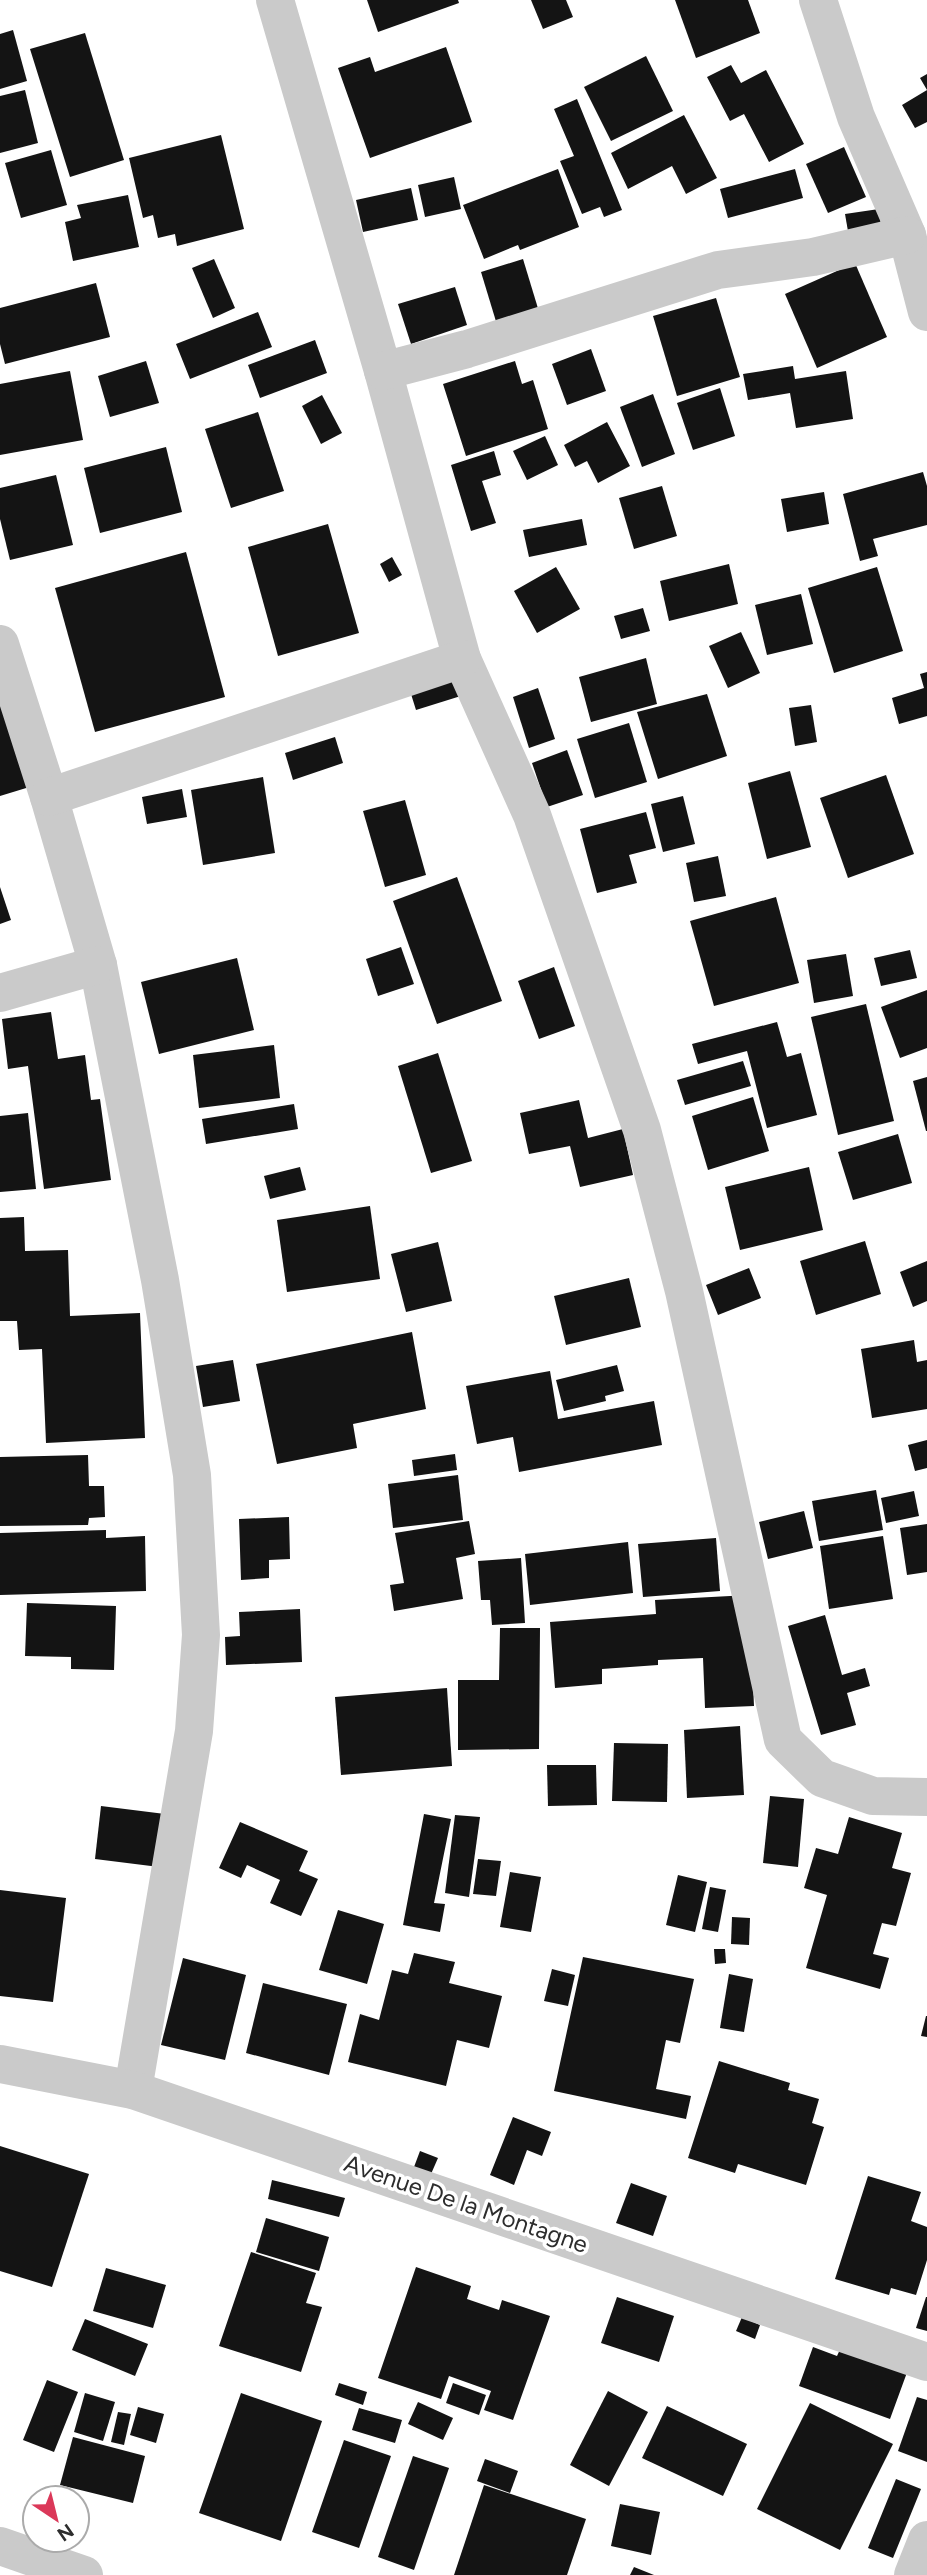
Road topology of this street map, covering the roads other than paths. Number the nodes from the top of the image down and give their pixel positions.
1 (275, 0) edge
2 (818, 0) edge
3 (908, 235) junction
4 (927, 312) edge
5 (383, 371) junction
6 (0, 644) edge
7 (462, 659) junction
8 (49, 797) junction
9 (98, 965) junction
10 (0, 993) edge
11 (927, 1797) edge
12 (0, 2064) edge
13 (132, 2090) junction
14 (927, 2362) edge
15 (927, 2540) edge
16 (0, 2546) edge
17 (84, 2575) edge
18 (914, 2575) edge

1 - 5 street
2 - 3 street
3 - 4 street
3 - 5 street
5 - 7 street
6 - 8 street
7 - 8 street
7 - 11 street
8 - 9 street
9 - 10 street
9 - 13 street
12 - 13 street, Avenue De la Montagne
13 - 14 street, Avenue De la Montagne
15 - 18 street
16 - 17 street

